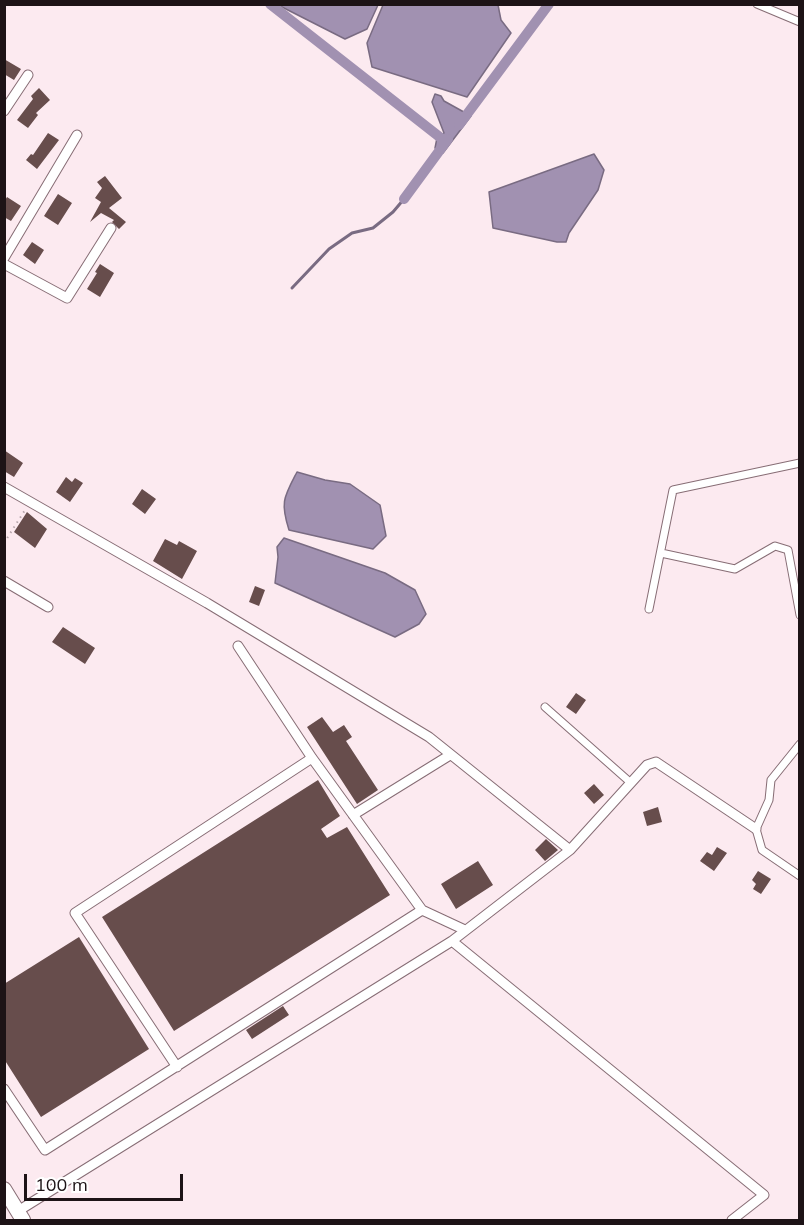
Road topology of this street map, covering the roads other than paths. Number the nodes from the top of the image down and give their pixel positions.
1 (757, 4) edge
2 (800, 22) edge
3 (28, 75) dead end
4 (4, 111) edge
5 (77, 135) dead end
6 (111, 228) dead end
7 (4, 258) edge
8 (4, 264) edge
9 (800, 463) edge
10 (4, 487) edge
11 (661, 553) junction
12 (4, 581) edge
13 (48, 607) dead end
14 (649, 609) dead end
15 (800, 615) edge
16 (238, 646) dead end
17 (545, 707) dead end
18 (800, 744) edge
19 (450, 756) junction
20 (312, 758) junction
21 (631, 783) junction
22 (353, 815) junction
23 (756, 829) junction
24 (570, 850) junction
25 (800, 876) edge
26 (422, 910) junction
27 (465, 930) junction
28 (452, 941) junction
29 (177, 1067) junction
30 (4, 1089) edge
31 (4, 1189) edge
32 (21, 1216) edge
33 (732, 1221) edge

1 - 2 street
3 - 4 street
5 - 7 street
6 - 8 street
9 - 11 street
10 - 19 street
11 - 14 street
11 - 15 street
12 - 13 street
16 - 20 street
17 - 21 street
18 - 23 street
19 - 22 street
19 - 24 street
20 - 22 street
20 - 29 street
21 - 23 street
21 - 24 street
22 - 26 street
23 - 25 street
24 - 27 street
26 - 27 street
26 - 29 street
27 - 28 street
28 - 32 street
28 - 33 street
29 - 30 street
31 - 32 main road

